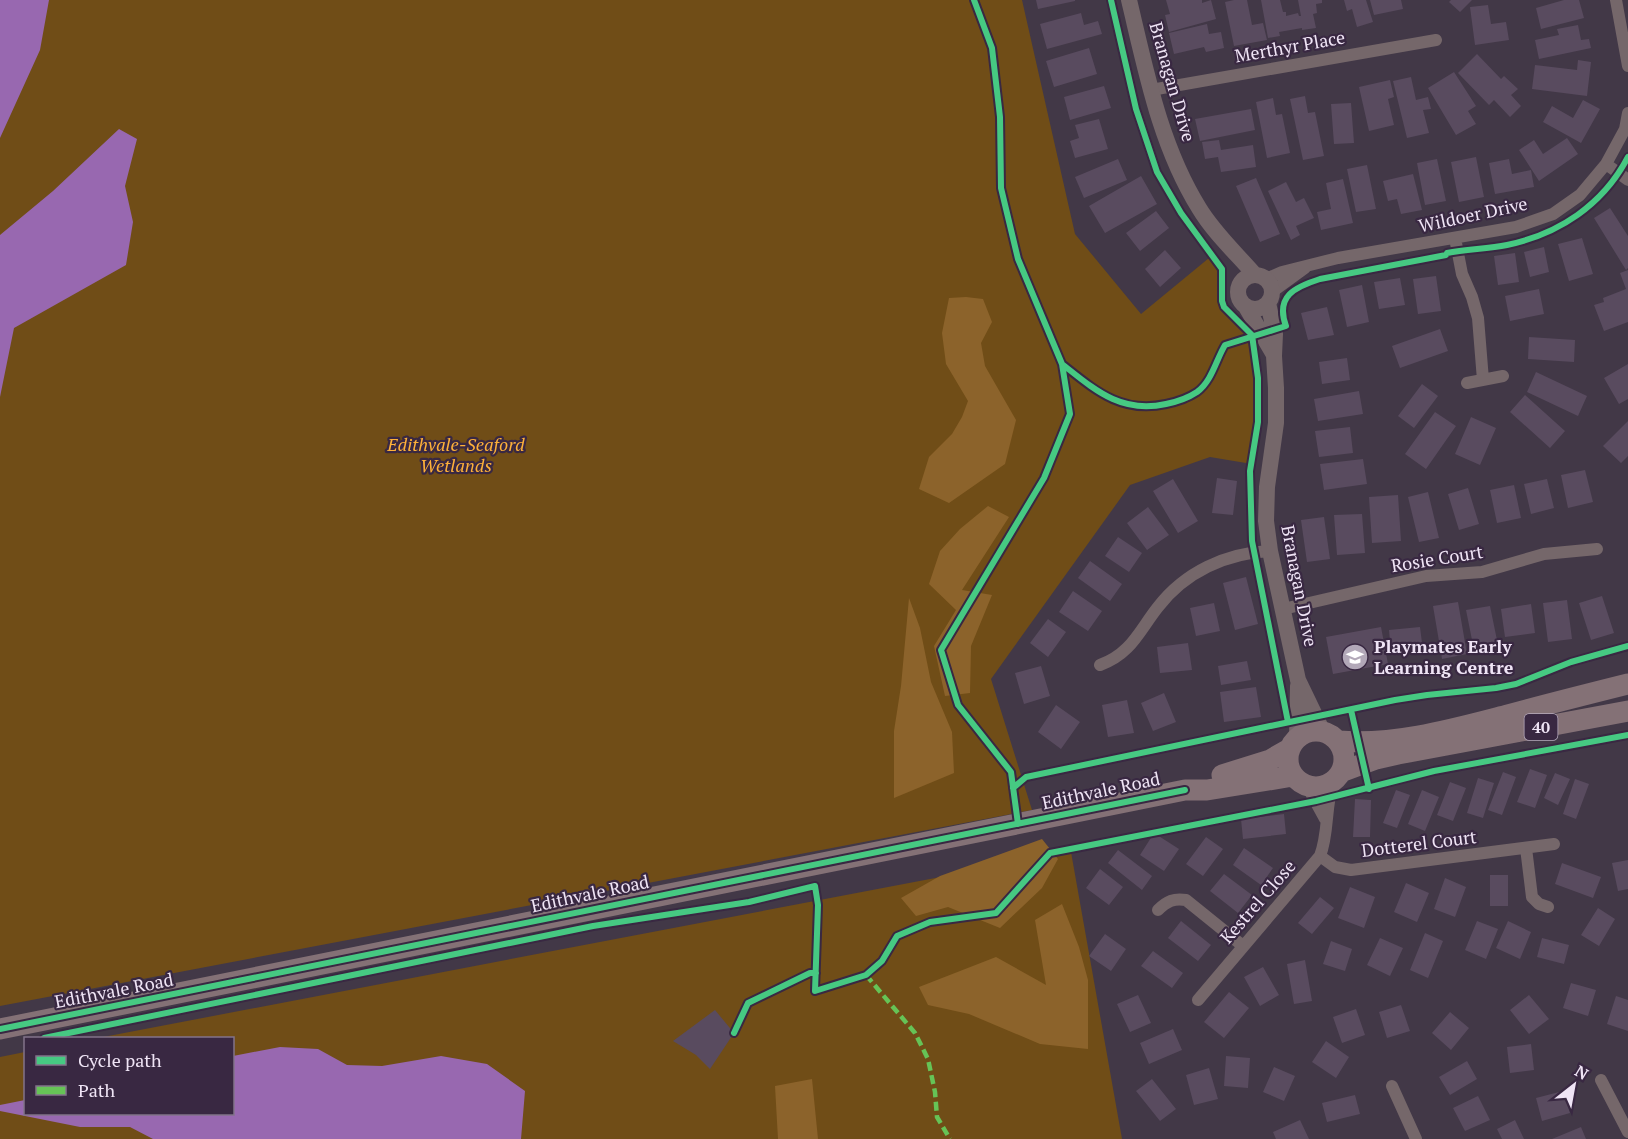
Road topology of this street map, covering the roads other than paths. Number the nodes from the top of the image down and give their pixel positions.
1 (1129, 0) edge
2 (1616, 0) edge
3 (1436, 40) dead end
4 (1628, 66) edge
5 (1151, 90) junction
6 (1628, 113) edge
7 (1606, 164) junction
8 (1628, 180) edge
9 (1455, 238) junction
10 (1261, 286) junction
11 (1246, 307) junction
12 (1274, 356) junction
13 (1503, 376) dead end
14 (1483, 380) junction
15 (1467, 383) dead end
16 (1597, 549) dead end
17 (1270, 551) junction
18 (1283, 609) junction
19 (1100, 665) dead end
20 (1298, 680) junction
21 (1628, 684) edge
22 (1628, 711) edge
23 (1330, 736) junction
24 (1293, 744) junction
25 (1337, 778) junction
26 (1300, 781) junction
27 (1185, 790) junction
28 (1325, 819) junction
29 (1554, 844) dead end
30 (1526, 848) junction
31 (1320, 856) junction
32 (1548, 908) dead end
33 (1158, 910) dead end
34 (1243, 946) junction
35 (1198, 1000) dead end
36 (0, 1029) edge
37 (1601, 1080) dead end
38 (1392, 1086) dead end
39 (1628, 1132) edge
40 (1416, 1139) edge

1 - 5 street, Branagan Drive
2 - 4 street
3 - 5 street, Merthyr Place
5 - 10 street, Branagan Drive
6 - 7 street, Wildoer Drive
7 - 8 street
7 - 9 street, Wildoer Drive
9 - 10 street, Wildoer Drive
9 - 14 street
10 - 11 street
10 - 11 street, Branagan Drive
10 - 12 street, Branagan Drive
11 - 12 street, Branagan Drive
12 - 17 street, Branagan Drive
13 - 14 street
14 - 15 street
16 - 18 street, Rosie Court
17 - 18 street, Branagan Drive
17 - 19 street
18 - 20 street, Branagan Drive
20 - 23 street, Branagan Drive
20 - 24 street, Branagan Drive
21 - 23 highway, 40
22 - 25 highway, 40
23 - 24 highway, 40
23 - 25 highway
24 - 26 highway
24 - 27 highway, Edithvale Road / 40
25 - 26 highway, 40
25 - 28 street, Kestrel Close
26 - 27 highway, Edithvale Road / 40
26 - 28 street
27 - 36 highway, Edithvale Road / 40
28 - 31 street, Kestrel Close
29 - 30 street, Dotterel Court
30 - 31 street, Dotterel Court
30 - 32 street
31 - 34 street, Kestrel Close
33 - 34 street
34 - 35 street, Kestrel Close
37 - 39 street
38 - 40 street

